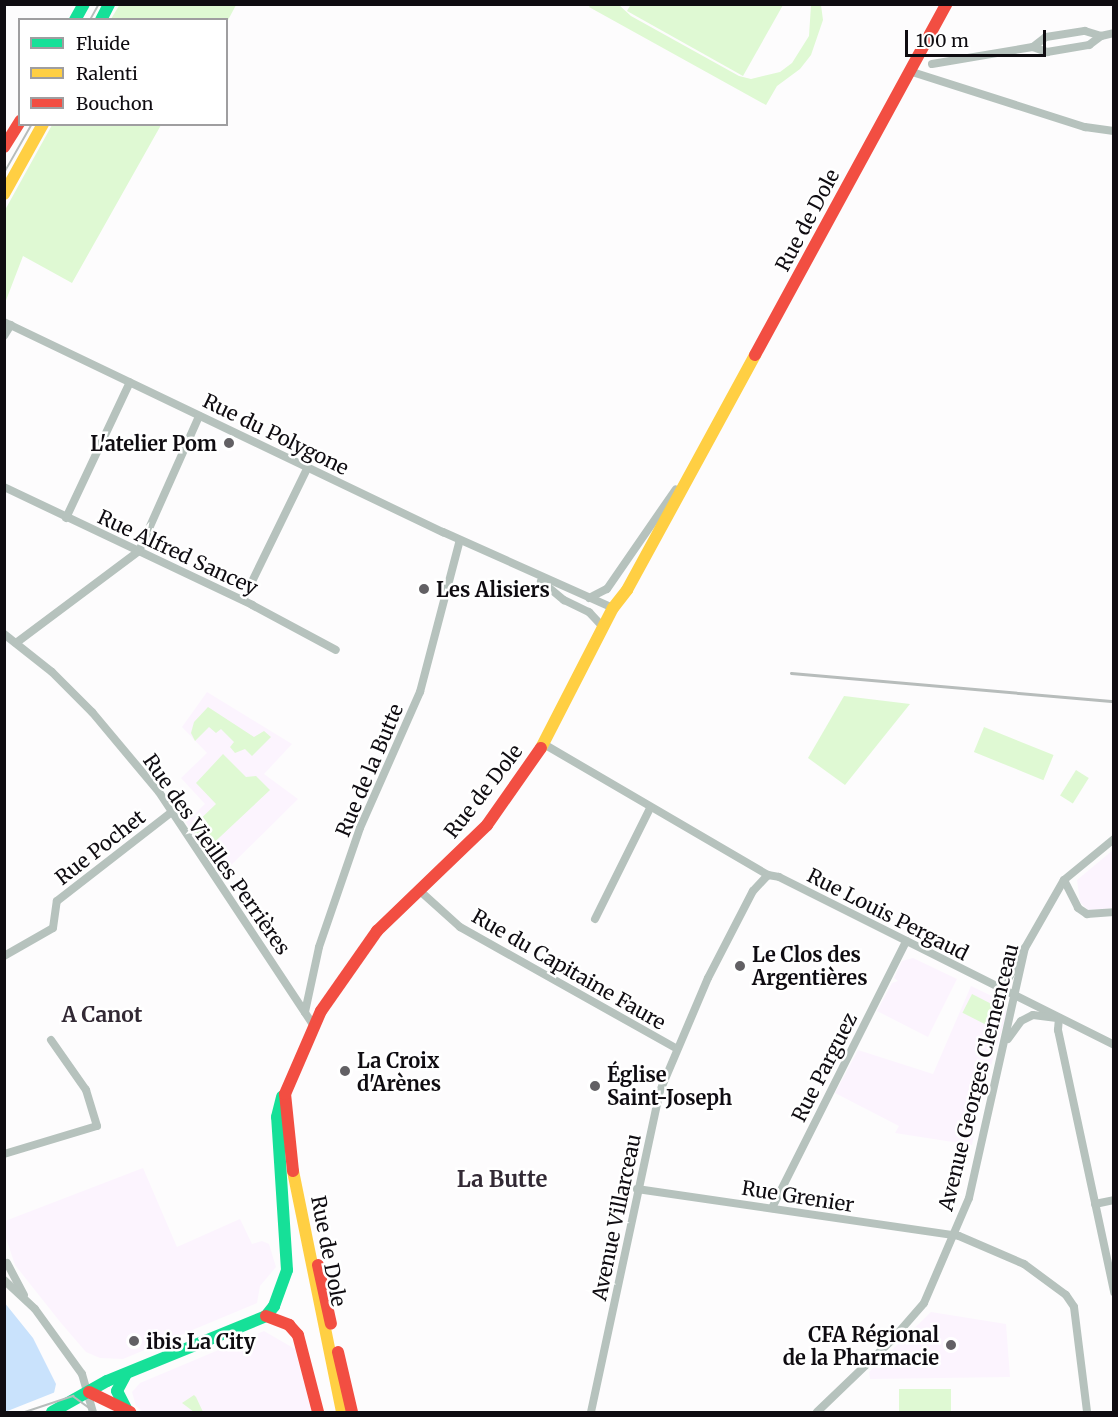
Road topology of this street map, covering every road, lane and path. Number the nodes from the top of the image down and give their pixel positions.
1 (84, 4) edge
2 (110, 4) edge
3 (946, 4) edge
4 (76, 18) edge
5 (102, 18) edge
6 (1113, 33) edge
7 (1101, 36) junction
8 (1033, 47) junction
9 (932, 64) dead end
10 (909, 71) junction
11 (18, 123) edge
12 (42, 126) edge
13 (1113, 131) edge
14 (4, 147) edge
15 (4, 194) edge
16 (8, 324) edge
17 (4, 336) edge
18 (130, 382) junction
19 (198, 416) junction
20 (701, 455) junction
21 (308, 467) junction
22 (4, 487) edge
23 (66, 518) junction
24 (459, 540) junction
25 (139, 551) junction
26 (534, 575) junction
27 (588, 598) junction
28 (243, 600) junction
29 (613, 608) junction
30 (603, 627) junction
31 (4, 634) edge
32 (16, 643) junction
33 (336, 650) dead end
34 (542, 743) junction
35 (650, 808) junction
36 (173, 811) junction
37 (1113, 839) edge
38 (768, 875) junction
39 (1064, 880) junction
40 (420, 891) junction
41 (1113, 912) edge
42 (595, 919) dead end
43 (906, 941) junction
44 (1025, 948) junction
45 (4, 956) edge
46 (1002, 991) junction
47 (1015, 997) junction
48 (305, 1012) junction
49 (1059, 1018) junction
50 (314, 1026) junction
51 (51, 1040) dead end
52 (1005, 1044) junction
53 (1113, 1045) edge
54 (676, 1048) junction
55 (298, 1062) junction
56 (285, 1094) junction
57 (4, 1154) edge
58 (637, 1189) junction
59 (1113, 1200) edge
60 (1095, 1204) junction
61 (772, 1208) junction
62 (954, 1235) junction
63 (5, 1262) edge
64 (4, 1281) edge
65 (1113, 1292) edge
66 (26, 1298) junction
67 (266, 1316) junction
68 (126, 1374) junction
69 (90, 1392) junction
70 (128, 1411) edge
71 (52, 1413) edge
72 (93, 1413) edge
73 (318, 1413) edge
74 (342, 1413) edge
75 (352, 1413) edge
76 (591, 1413) edge
77 (817, 1413) edge
78 (1087, 1413) edge

1 - 4 main road
2 - 5 main road
3 - 10 main road, Rue de Dole
6 - 7 street
7 - 8 street
7 - 8 street
8 - 9 street
10 - 13 street
10 - 20 main road, Rue de Dole
11 - 14 main road
12 - 15 main road
16 - 17 street
16 - 18 street, Rue du Polygone
18 - 19 street, Rue du Polygone
18 - 23 street
19 - 21 street, Rue du Polygone
19 - 25 street
20 - 27 street, Rue de Dole
20 - 29 main road, Rue de Dole
21 - 24 street, Rue du Polygone
21 - 28 street
22 - 23 street, Rue Alfred Sancey
23 - 25 street, Rue Alfred Sancey
24 - 26 street, Rue du Polygone
24 - 48 street, Rue de la Butte
25 - 28 street, Rue Alfred Sancey
25 - 32 street
26 - 27 street, Rue du Polygone
26 - 30 street, Rue du Polygone
27 - 29 street, Rue du Polygone
28 - 33 street, Rue Alfred Sancey
29 - 30 main road, Rue de Dole
30 - 34 main road, Rue de Dole
31 - 32 street, Rue des Vieilles Perrières
32 - 36 street, Rue des Vieilles Perrières
34 - 35 street, Rue Louis Pergaud
34 - 40 main road, Rue de Dole
35 - 38 street, Rue Louis Pergaud
35 - 42 street
36 - 45 street, Rue Pochet
36 - 48 street, Rue des Vieilles Perrières
37 - 39 street, Avenue Georges Clemenceau
38 - 43 street, Rue Louis Pergaud
38 - 54 street, Avenue Villarceau
39 - 41 street
39 - 44 street, Avenue Georges Clemenceau
40 - 50 main road, Rue de Dole
40 - 54 street, Rue du Capitaine Faure
43 - 46 street, Rue Louis Pergaud
43 - 61 street, Rue Parguez
44 - 46 street
44 - 47 street, Avenue Georges Clemenceau
46 - 47 street, Rue Louis Pergaud
47 - 49 street, Rue Louis Pergaud
47 - 52 street, Avenue Georges Clemenceau
48 - 50 street, Rue des Vieilles Perrières
49 - 52 street
49 - 53 street, Rue Louis Pergaud
49 - 60 street
50 - 55 main road, Rue de Dole
51 - 57 street
52 - 62 street, Avenue Georges Clemenceau
54 - 58 street, Avenue Villarceau
55 - 56 main road, Rue de Dole
55 - 75 main road, Rue de Dole
56 - 67 main road
56 - 74 main road, Rue de Dole
58 - 61 street, Rue Grenier
58 - 76 street, Avenue Villarceau
59 - 60 street
60 - 65 street
61 - 62 street, Rue Grenier
62 - 77 street, Avenue Georges Clemenceau
62 - 78 street, Rue Grenier
63 - 66 street
64 - 66 street
66 - 69 street
67 - 68 main road
67 - 73 main road
68 - 69 main road
68 - 70 main road
69 - 70 main road
69 - 71 main road
69 - 72 street

